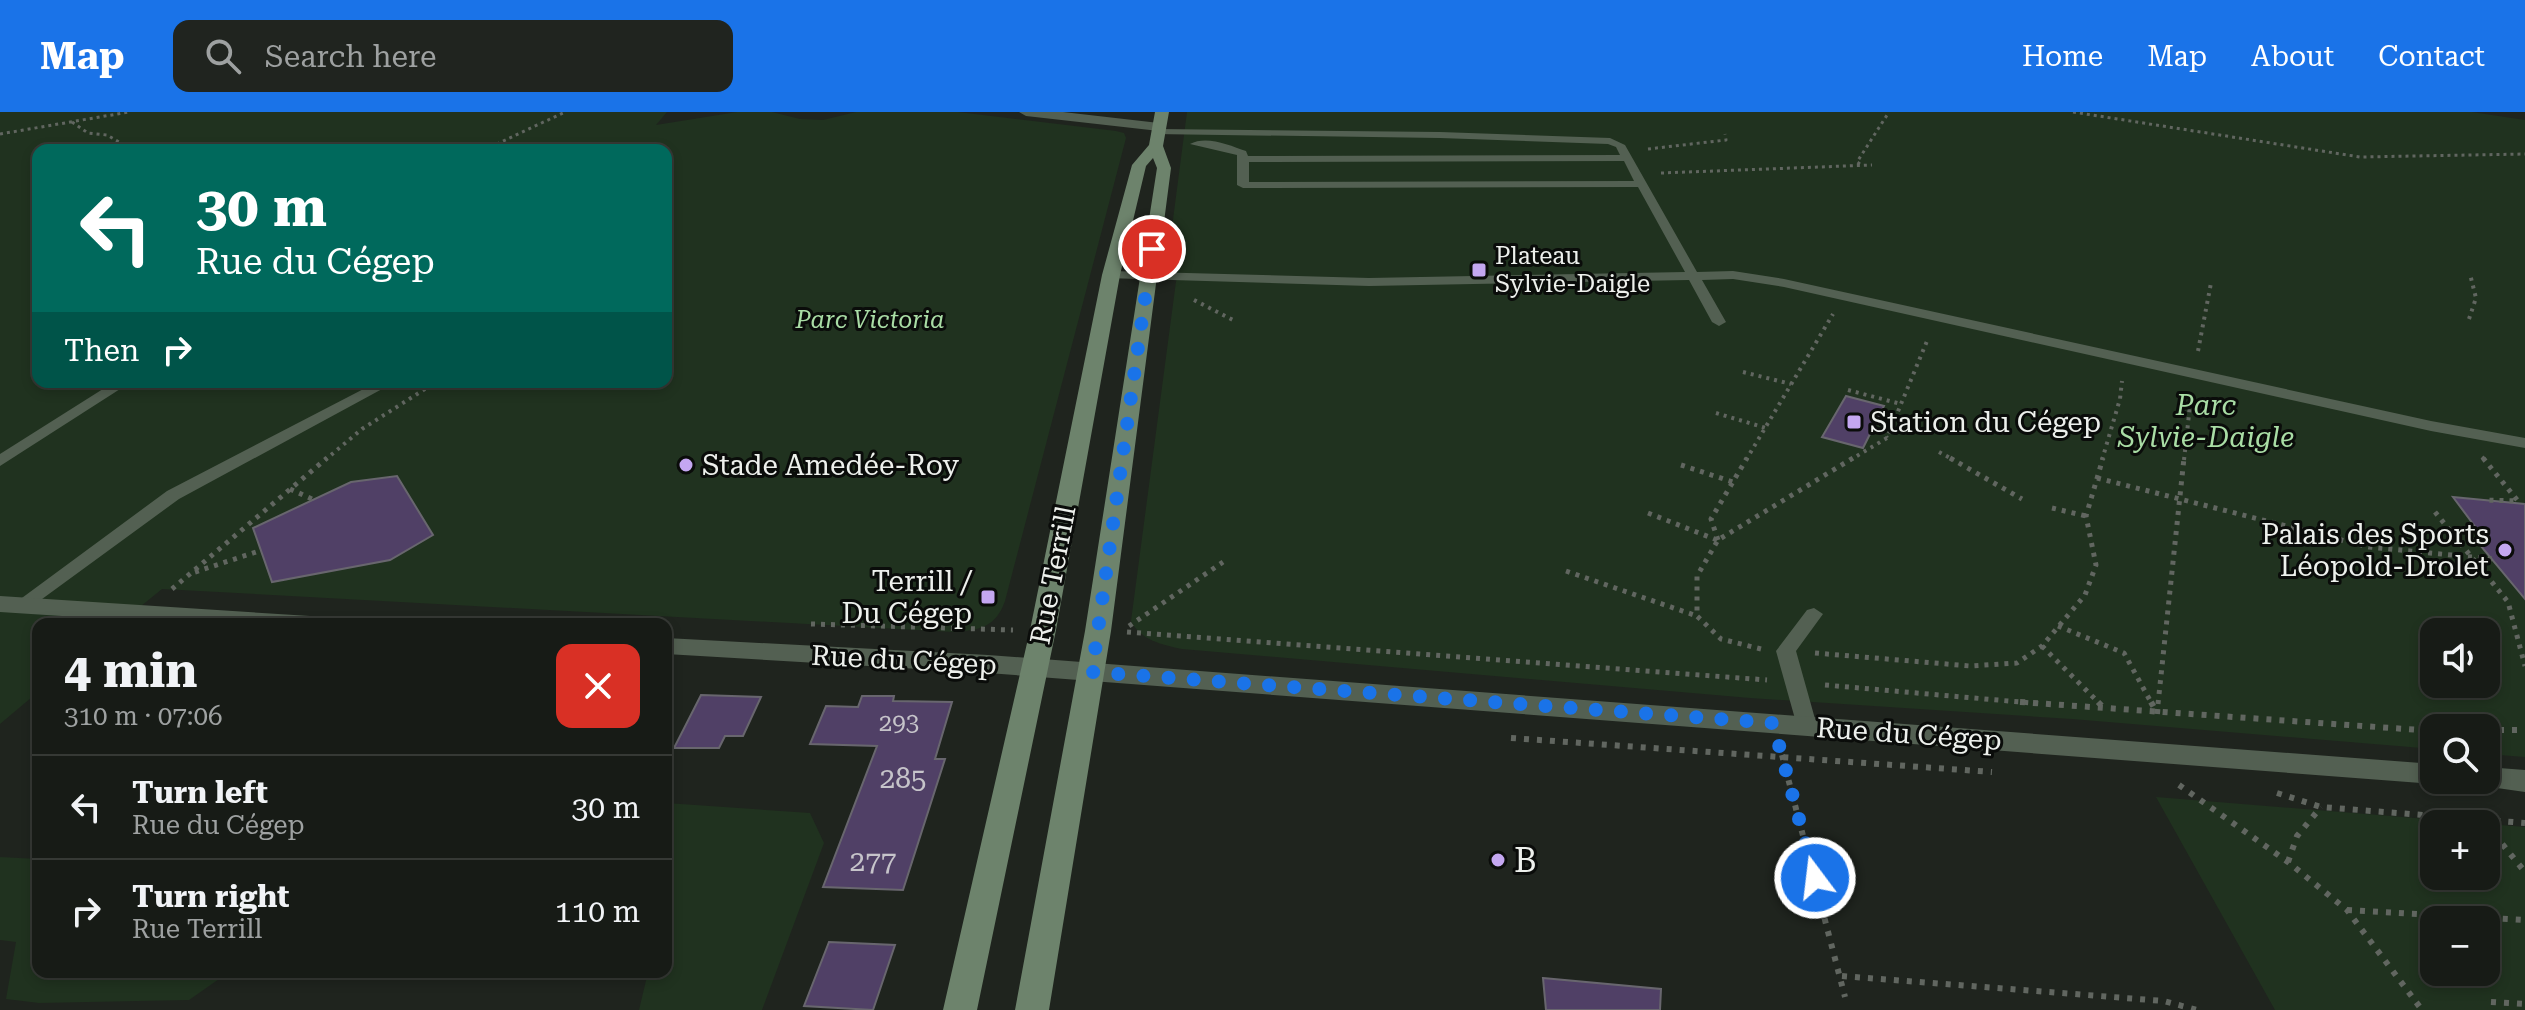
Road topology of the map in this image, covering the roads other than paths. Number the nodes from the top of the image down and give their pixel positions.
1 (1026, 112) edge
2 (1158, 132) edge
3 (1267, 134) junction
4 (1625, 155) junction
5 (1243, 159) junction
6 (1266, 159) junction
7 (1639, 179) junction
8 (1692, 274) junction
9 (1111, 275) junction
10 (1149, 276) junction
11 (1719, 322) dead end
12 (115, 388) edge
13 (377, 388) edge
14 (2525, 443) edge
15 (0, 461) edge
16 (10, 605) edge
17 (1814, 614) dead end
18 (211, 618) edge
19 (672, 646) edge
20 (1035, 667) junction
21 (1092, 672) junction
22 (1807, 726) junction
23 (2420, 773) edge
24 (2500, 779) edge
25 (2525, 781) edge
26 (960, 1010) edge
27 (1032, 1010) edge

1 - 2 street
2 - 3 lane
2 - 5 lane
2 - 9 street, Rue Terrill
2 - 10 street, Rue Terrill
3 - 4 lane
3 - 6 lane
4 - 6 lane
4 - 7 lane
5 - 6 lane
5 - 7 lane
7 - 8 lane
8 - 10 lane
8 - 11 lane
8 - 14 lane
9 - 10 lane
9 - 20 street, Rue Terrill
10 - 21 street, Rue Terrill
12 - 15 lane
13 - 16 lane
16 - 18 street
17 - 22 lane
19 - 20 street, Rue du Cégep
20 - 21 street, Rue du Cégep
20 - 26 street, Rue Terrill
21 - 22 street, Rue du Cégep
21 - 27 street, Rue Terrill
22 - 23 street, Rue du Cégep
24 - 25 street

